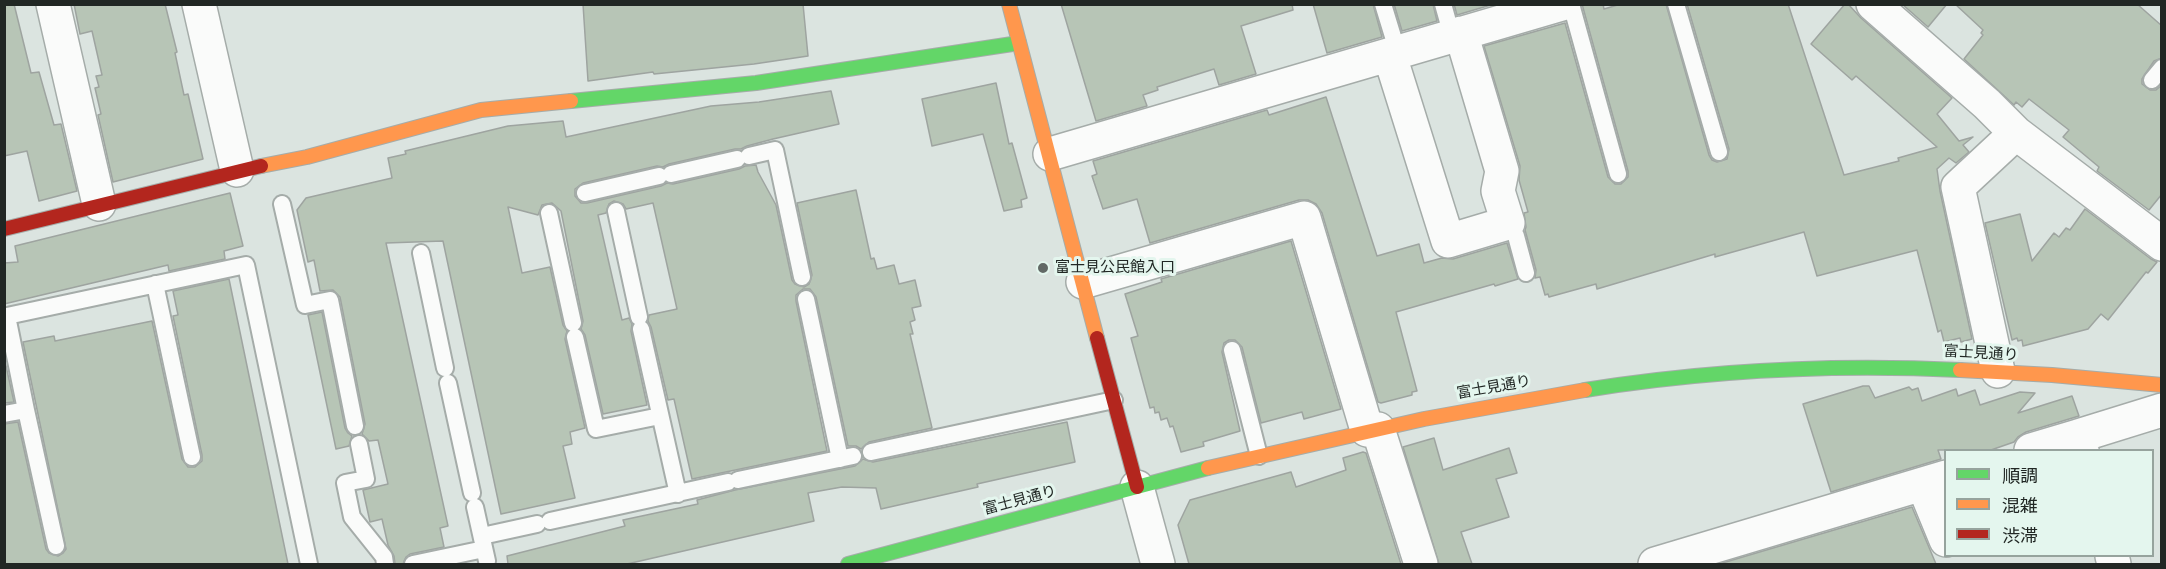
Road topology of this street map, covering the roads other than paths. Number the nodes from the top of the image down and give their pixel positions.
1 (53, 4) edge
2 (199, 4) edge
3 (1009, 4) edge
4 (1383, 4) edge
5 (1443, 4) edge
6 (1676, 4) edge
7 (1874, 4) edge
8 (1556, 6) edge
9 (1457, 35) junction
10 (1019, 43) junction
11 (1394, 54) junction
12 (2016, 133) junction
13 (1719, 152) dead end
14 (1050, 154) junction
15 (237, 170) junction
16 (1618, 174) dead end
17 (585, 193) dead end
18 (613, 198) junction
19 (99, 204) junction
20 (282, 204) dead end
21 (549, 213) dead end
22 (1508, 223) junction
23 (4, 229) edge
24 (2157, 230) edge
25 (420, 253) dead end
26 (1526, 273) dead end
27 (802, 277) dead end
28 (1083, 282) junction
29 (155, 285) junction
30 (806, 299) dead end
31 (1232, 350) dead end
32 (1998, 371) junction
33 (2162, 385) edge
34 (1114, 400) junction
35 (26, 410) junction
36 (2162, 410) edge
37 (4, 414) edge
38 (660, 416) junction
39 (355, 426) dead end
40 (1372, 430) junction
41 (2080, 443) edge
42 (359, 444) dead end
43 (2038, 449) edge
44 (871, 452) dead end
45 (192, 456) dead end
46 (1259, 456) junction
47 (1934, 481) edge
48 (1137, 487) junction
49 (678, 494) junction
50 (1944, 530) edge
51 (56, 546) dead end
52 (484, 549) junction
53 (309, 564) edge
54 (385, 564) edge
55 (413, 564) edge
56 (848, 564) edge
57 (1158, 564) edge
58 (1420, 564) edge
59 (1654, 564) edge

1 - 19 street
2 - 15 street
3 - 10 street
4 - 11 lane
5 - 9 lane
6 - 13 lane
7 - 12 street
8 - 9 street
8 - 16 lane
9 - 11 street
9 - 22 street
10 - 14 street
10 - 15 street
11 - 14 street
11 - 22 street
12 - 24 street
12 - 32 street
14 - 28 street
15 - 19 street
17 - 18 lane
18 - 27 lane
18 - 38 lane
19 - 23 street
20 - 39 lane
21 - 38 lane
22 - 26 lane
25 - 52 lane
28 - 34 street
28 - 40 street
29 - 35 lane
29 - 45 lane
29 - 53 lane
30 - 49 lane
31 - 46 lane
32 - 33 street, 富士見通り
32 - 40 street, 富士見通り
34 - 44 lane
34 - 48 street
35 - 37 lane
35 - 51 lane
36 - 41 street
38 - 49 lane
40 - 46 street, 富士見通り
40 - 58 street
41 - 43 street
42 - 54 lane
46 - 48 street, 富士見通り
47 - 50 street
47 - 59 street
48 - 56 street, 富士見通り
48 - 57 street
49 - 52 lane
52 - 55 lane

